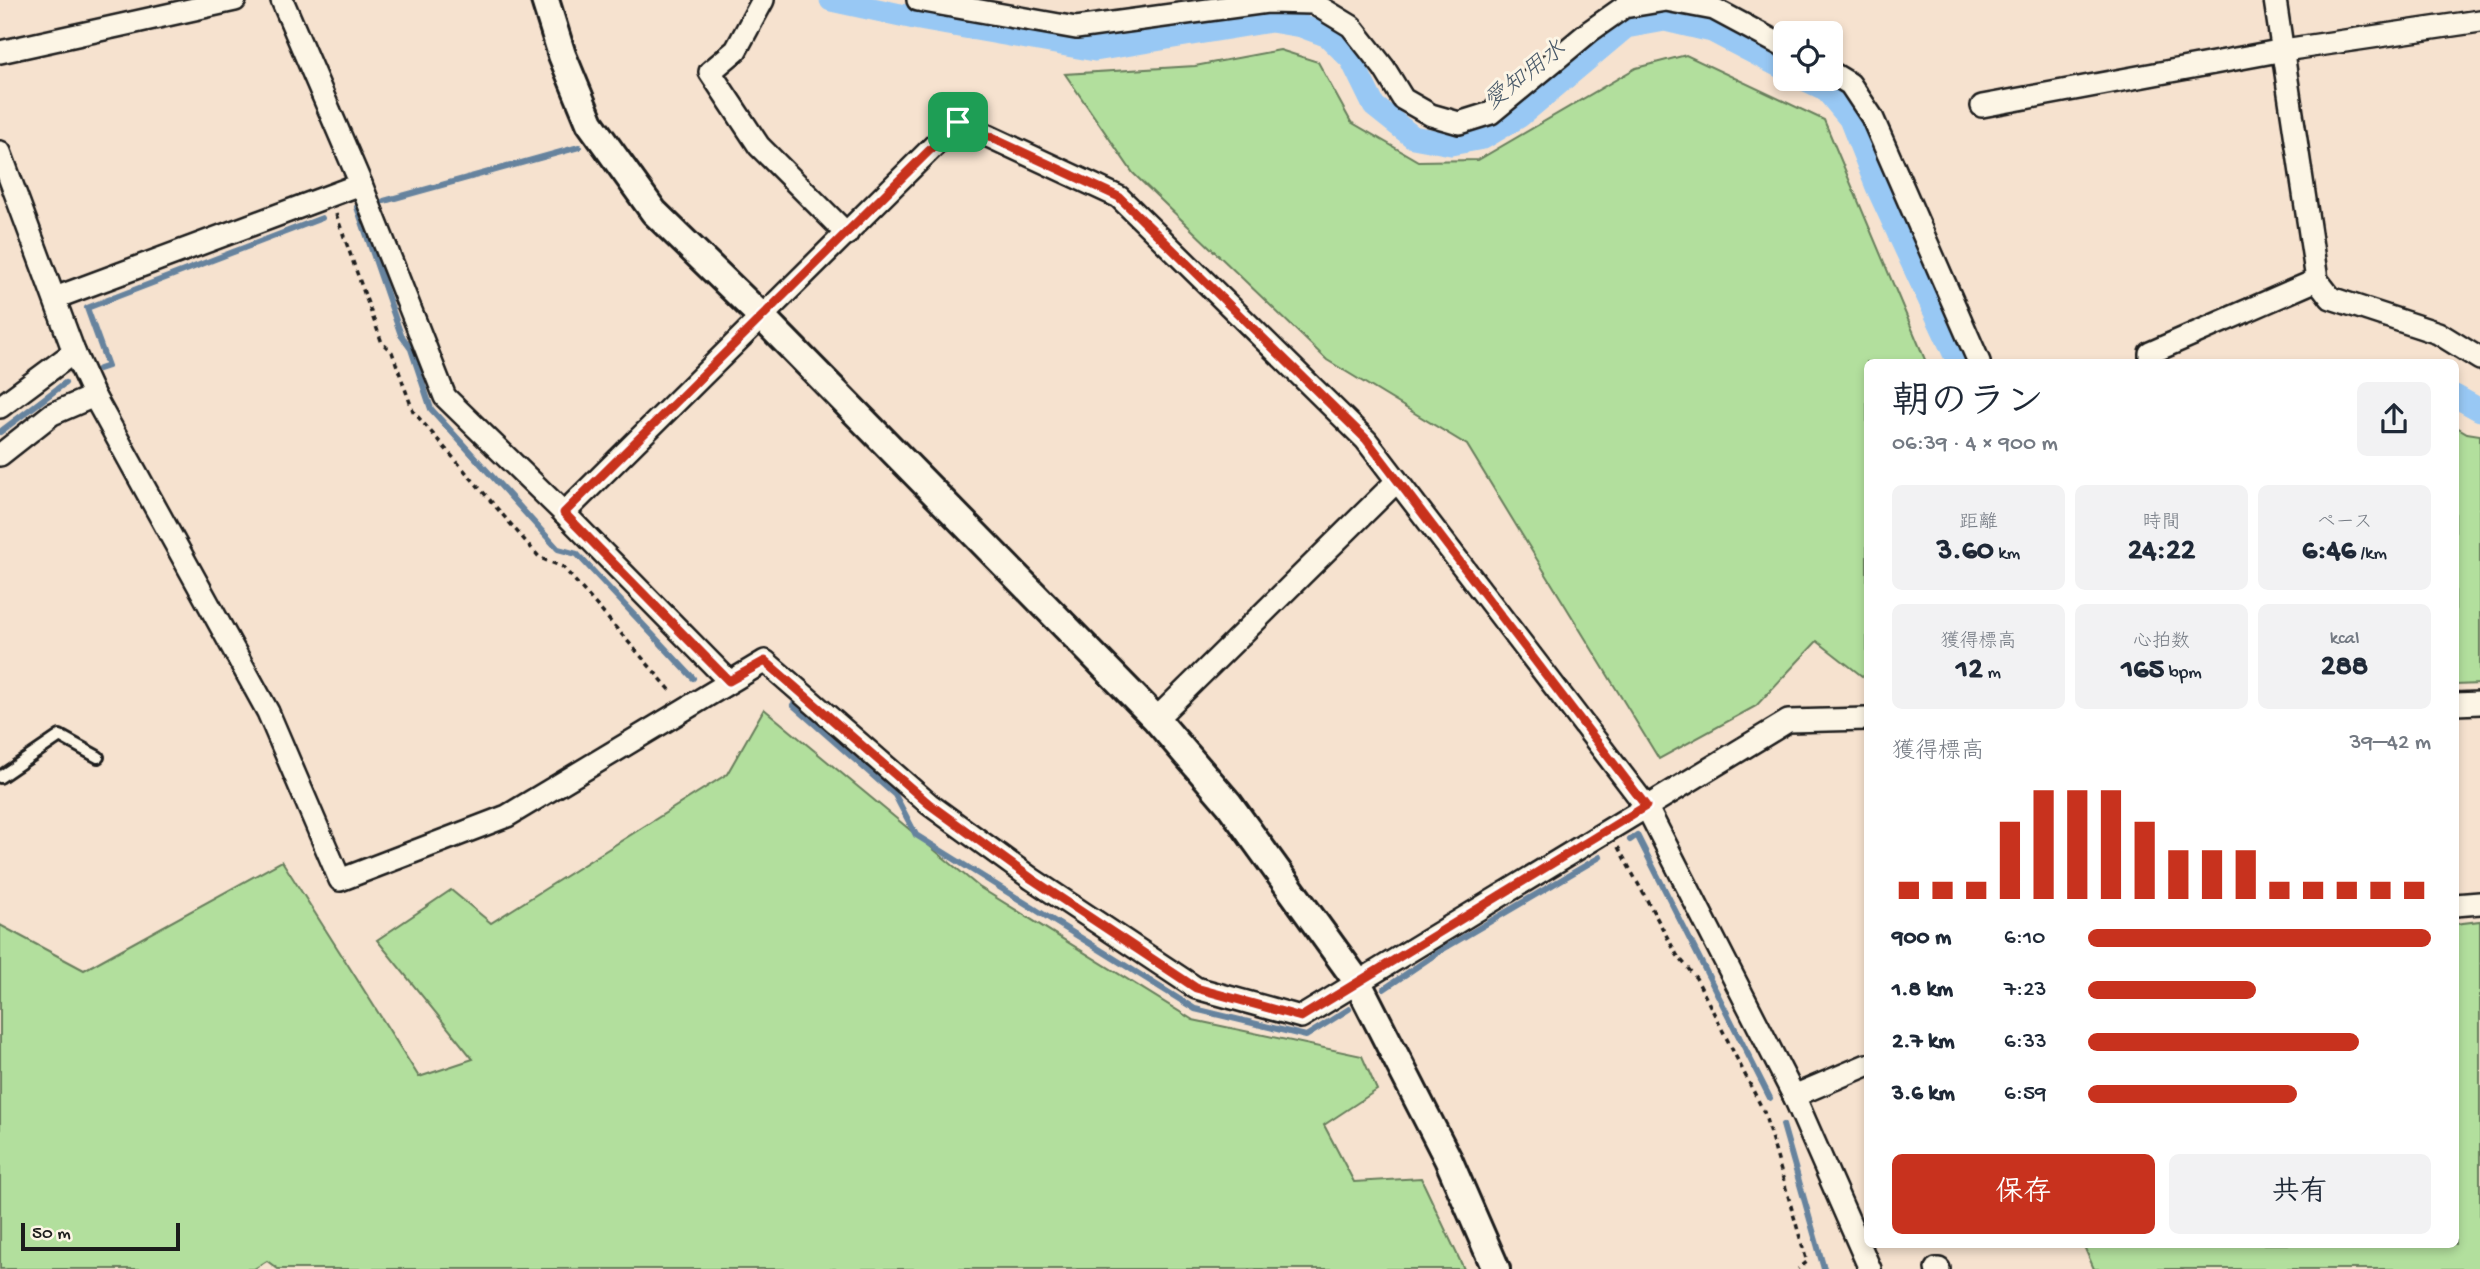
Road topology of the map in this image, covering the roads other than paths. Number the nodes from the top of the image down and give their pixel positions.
1 (235, 0) edge
2 (282, 0) edge
3 (545, 0) edge
4 (763, 0) edge
5 (918, 0) edge
6 (2275, 0) edge
7 (2480, 21) edge
8 (1773, 41) edge
9 (2284, 50) junction
10 (0, 52) edge
11 (1843, 80) edge
12 (1982, 106) dead end
13 (0, 152) edge
14 (360, 184) junction
15 (847, 234) junction
16 (2317, 280) junction
17 (55, 298) junction
18 (762, 317) junction
19 (75, 352) junction
20 (1978, 359) edge
21 (2150, 359) edge
22 (2480, 359) edge
23 (94, 396) junction
24 (0, 407) edge
25 (0, 455) edge
26 (1397, 481) junction
27 (564, 513) junction
28 (729, 681) junction
29 (2480, 703) edge
30 (2459, 704) edge
31 (1156, 719) junction
32 (1864, 719) edge
33 (98, 757) dead end
34 (0, 777) edge
35 (1646, 806) junction
36 (2480, 902) edge
37 (2459, 905) edge
38 (1357, 981) junction
39 (1864, 1066) edge
40 (1794, 1096) junction
41 (1496, 1269) edge
42 (1870, 1269) edge

1 - 10 street
2 - 14 street
3 - 18 street
4 - 15 street
5 - 8 street
6 - 9 street
7 - 9 street
9 - 12 street
9 - 16 street
11 - 20 street
13 - 17 street
14 - 17 street
14 - 27 street
15 - 18 street
15 - 26 street
16 - 21 street
16 - 22 street
17 - 19 street
18 - 27 street
18 - 31 street
19 - 23 street
19 - 24 street
23 - 25 street
23 - 28 street
26 - 31 street
26 - 35 street
27 - 28 street
28 - 38 street
29 - 30 street
31 - 38 street
32 - 35 street
33 - 34 lane
35 - 38 street
35 - 40 street
36 - 37 street
38 - 41 street
39 - 40 street
40 - 42 street

